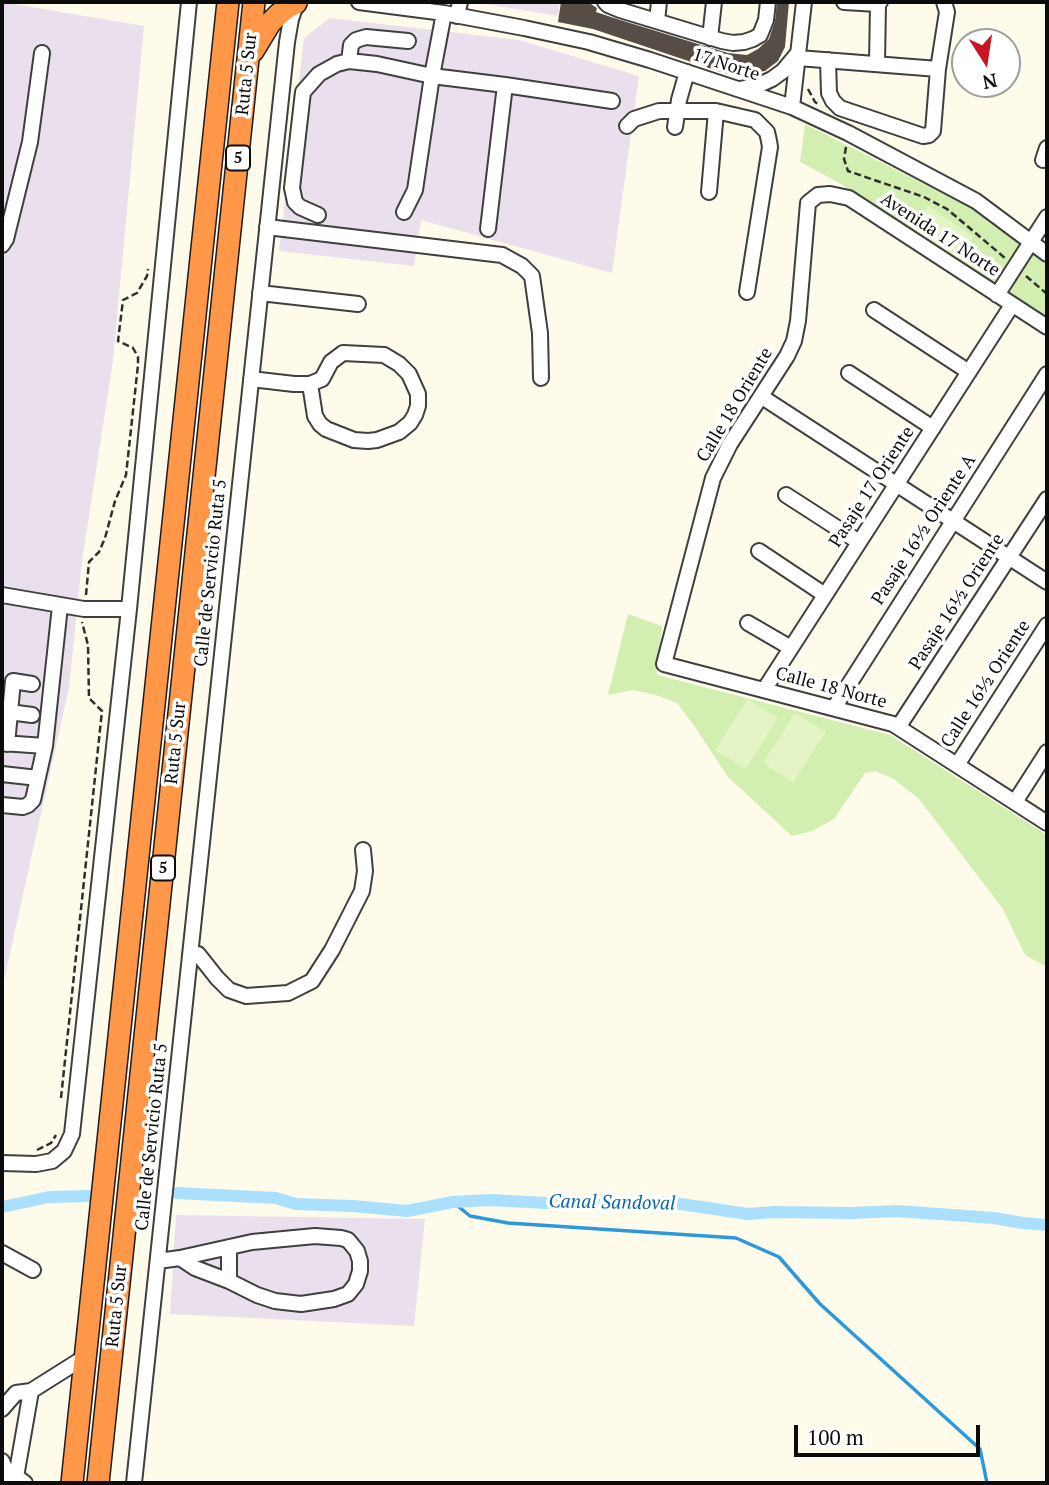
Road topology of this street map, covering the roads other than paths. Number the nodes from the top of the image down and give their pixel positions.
1 (189, 2) edge
2 (228, 2) edge
3 (254, 2) edge
4 (297, 2) edge
5 (359, 2) edge
6 (605, 2) edge
7 (659, 2) edge
8 (714, 2) edge
9 (768, 2) edge
10 (804, 2) edge
11 (844, 2) edge
12 (944, 2) edge
13 (879, 3) edge
14 (621, 6) edge
15 (453, 10) edge
16 (657, 21) junction
17 (710, 37) junction
18 (408, 41) dead end
19 (42, 53) dead end
20 (798, 55) junction
21 (828, 60) junction
22 (348, 61) junction
23 (248, 63) junction
24 (877, 64) junction
25 (938, 69) junction
26 (687, 72) junction
27 (432, 76) junction
28 (505, 85) junction
29 (740, 89) junction
30 (612, 101) dead end
31 (792, 107) junction
32 (716, 111) junction
33 (678, 112) junction
34 (627, 126) dead end
35 (675, 127) dead end
36 (709, 192) dead end
37 (808, 203) joint
38 (404, 212) dead end
39 (7, 214) edge
40 (318, 215) dead end
41 (1047, 217) edge
42 (267, 227) junction
43 (488, 229) dead end
44 (1031, 243) junction
45 (2, 246) edge
46 (1047, 254) edge
47 (747, 292) dead end
48 (260, 293) junction
49 (997, 295) junction
50 (358, 304) dead end
51 (1012, 305) junction
52 (874, 310) dead end
53 (1047, 327) edge
54 (969, 372) junction
55 (849, 373) dead end
56 (1047, 374) edge
57 (251, 379) junction
58 (541, 379) dead end
59 (310, 384) junction
60 (762, 397) junction
61 (933, 428) junction
62 (896, 484) junction
63 (786, 495) dead end
64 (1047, 499) edge
65 (953, 520) junction
66 (859, 542) junction
67 (759, 551) dead end
68 (1010, 557) junction
69 (1047, 582) edge
70 (2, 595) edge
71 (825, 595) junction
72 (60, 606) junction
73 (129, 609) junction
74 (748, 623) dead end
75 (1047, 625) edge
76 (791, 649) junction
77 (664, 664) joint
78 (8, 681) edge
79 (32, 684) dead end
80 (764, 690) junction
81 (834, 708) junction
82 (6, 712) edge
83 (32, 715) dead end
84 (899, 726) junction
85 (4, 744) edge
86 (45, 746) junction
87 (1047, 752) edge
88 (957, 765) junction
89 (2, 774) edge
90 (38, 778) junction
91 (1015, 802) junction
92 (2, 805) edge
93 (1047, 823) edge
94 (363, 850) dead end
95 (190, 954) junction
96 (2, 1163) edge
97 (229, 1247) junction
98 (2, 1253) edge
99 (180, 1258) junction
100 (158, 1261) junction
101 (33, 1270) dead end
102 (229, 1281) junction
103 (85, 1357) junction
104 (31, 1391) junction
105 (9, 1392) edge
106 (2, 1409) edge
107 (2, 1461) edge
108 (14, 1480) edge
109 (72, 1483) edge
110 (98, 1483) edge
111 (134, 1483) edge

1 - 73 street
2 - 103 highway, Ruta 5 Sur / 5
3 - 23 highway, Ruta 5 Sur / 5
4 - 23 highway
4 - 42 street, Calle de Servicio Ruta 5
5 - 15 street, 17 Norte
6 - 14 street
7 - 16 street
8 - 17 street
9 - 17 street
10 - 20 street
11 - 13 street
12 - 25 street
13 - 24 street
14 - 16 street
15 - 26 street, 17 Norte
15 - 27 street
16 - 17 street
18 - 22 street
19 - 39 street
20 - 21 street
20 - 29 street
20 - 31 street
21 - 24 street
21 - 25 street
22 - 27 street
22 - 40 street
23 - 110 highway, Ruta 5 Sur / 5
24 - 25 street
26 - 29 street, 17 Norte
26 - 33 street
27 - 28 street
27 - 38 street
28 - 30 street
28 - 43 street
29 - 31 street, 17 Norte
31 - 44 street, 17 Norte
32 - 33 street
32 - 36 street
32 - 47 street
33 - 34 street
33 - 35 street
37 - 49 street, Avenida 17 Norte
37 - 60 street, Calle 18 Oriente
39 - 45 street
41 - 44 street
42 - 48 street, Calle de Servicio Ruta 5
42 - 58 street
44 - 46 street, 17 Norte
44 - 49 street
48 - 50 street
48 - 57 street, Calle de Servicio Ruta 5
49 - 51 street, Avenida 17 Norte
51 - 53 street, Avenida 17 Norte
51 - 54 street, Pasaje 17 Oriente
52 - 54 street
54 - 61 street, Pasaje 17 Oriente
55 - 61 street
56 - 65 street, Pasaje 16½ Oriente A
57 - 59 street
57 - 95 street, Calle de Servicio Ruta 5
59 - 59 street
60 - 62 street
60 - 77 street, Calle 18 Oriente
61 - 62 street, Pasaje 17 Oriente
62 - 65 street
62 - 66 street, Pasaje 17 Oriente
63 - 66 street
64 - 68 street, Pasaje 16½ Oriente
65 - 68 street
65 - 81 street, Pasaje 16½ Oriente A
66 - 71 street, Pasaje 17 Oriente
67 - 71 street
68 - 69 street
68 - 84 street, Pasaje 16½ Oriente
70 - 72 street
71 - 76 street, Pasaje 17 Oriente
72 - 73 street
72 - 86 street
73 - 96 street
74 - 76 street
75 - 88 street, Calle 16½ Oriente
76 - 80 street, Pasaje 17 Oriente
77 - 80 street, Calle 18 Norte
78 - 79 street
78 - 82 street
80 - 81 street, Calle 18 Norte
81 - 84 street, Calle 18 Norte
82 - 83 street
82 - 85 street
84 - 88 street, Calle 18 Norte
85 - 86 street
86 - 90 street
87 - 91 street
88 - 91 street, Calle 18 Norte
89 - 90 street
90 - 92 street
91 - 93 street, Calle 18 Norte
94 - 95 street
95 - 100 street, Calle de Servicio Ruta 5
97 - 99 street
97 - 102 street
97 - 102 street
98 - 101 street
99 - 100 street
99 - 102 street
100 - 111 street, Calle de Servicio Ruta 5
103 - 104 street
103 - 109 highway, Ruta 5 Sur / 5
104 - 105 street
104 - 108 street
105 - 106 street
107 - 108 street

